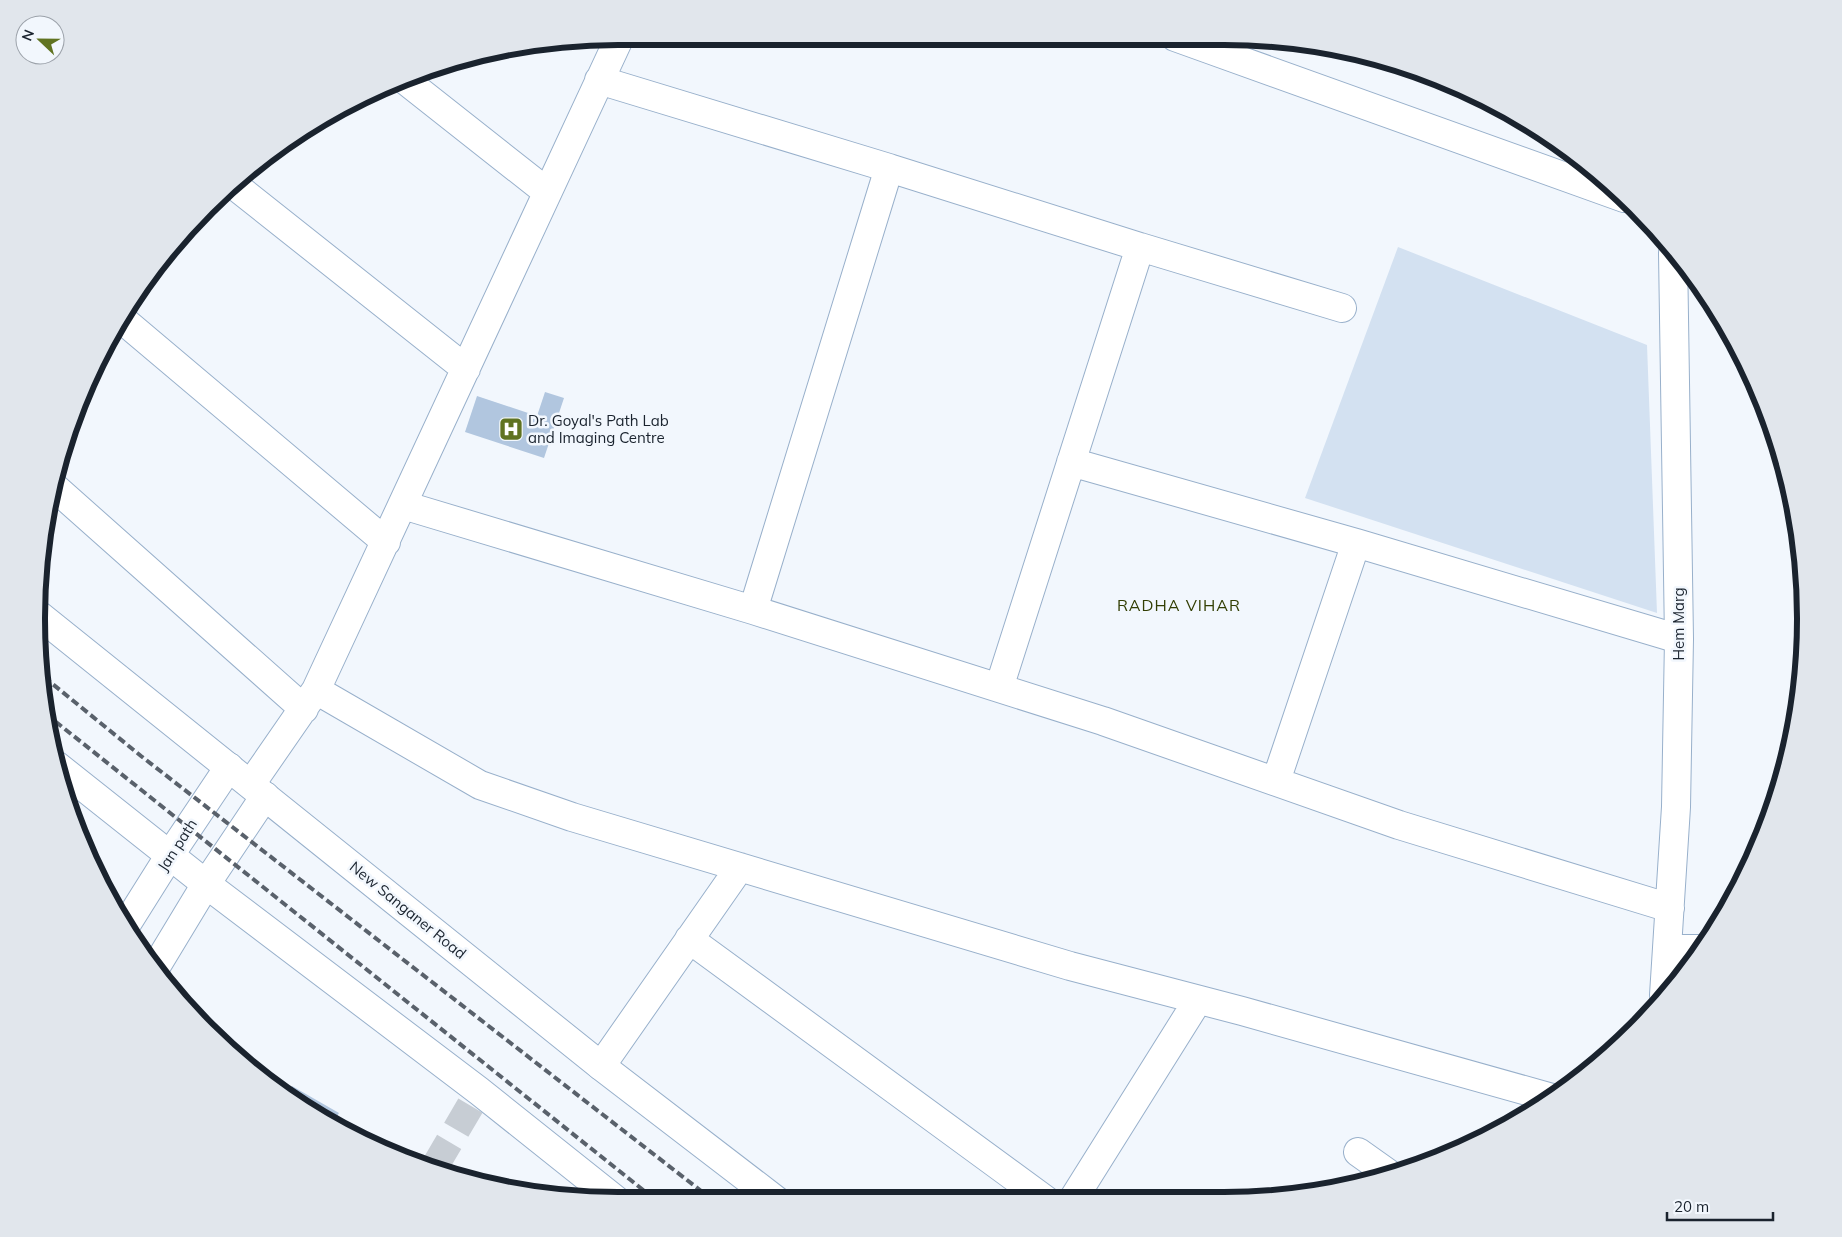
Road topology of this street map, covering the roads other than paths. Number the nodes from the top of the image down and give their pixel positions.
1 (616, 45) edge
2 (1197, 45) edge
3 (599, 80) junction
4 (411, 84) edge
5 (889, 168) junction
6 (238, 189) edge
7 (547, 192) junction
8 (1607, 192) edge
9 (1140, 247) junction
10 (1673, 263) edge
11 (1342, 308) dead end
12 (127, 324) edge
13 (466, 369) junction
14 (1071, 462) junction
15 (60, 492) edge
16 (404, 505) junction
17 (386, 542) junction
18 (1356, 543) junction
19 (753, 610) junction
20 (45, 620) edge
21 (1679, 639) junction
22 (999, 688) junction
23 (310, 699) junction
24 (229, 767) junction
25 (67, 774) edge
26 (1276, 781) junction
27 (258, 790) junction
28 (170, 855) junction
29 (740, 867) junction
30 (206, 884) junction
31 (1670, 908) junction
32 (130, 918) edge
33 (688, 939) junction
34 (1692, 948) edge
35 (1667, 949) junction
36 (159, 961) edge
37 (1665, 985) edge
38 (1198, 1000) junction
39 (601, 1066) junction
40 (1542, 1095) edge
41 (1358, 1152) dead end
42 (1382, 1169) edge
43 (605, 1192) edge
44 (766, 1192) edge
45 (1035, 1192) edge
46 (1078, 1192) edge

1 - 3 street
2 - 8 street
3 - 5 street
3 - 7 street
4 - 7 street
5 - 9 street
5 - 19 street
6 - 13 street
7 - 13 street
9 - 11 street
9 - 14 street
10 - 21 street, Hem Marg
12 - 17 street
13 - 16 street
14 - 18 street
14 - 22 street
15 - 23 street
16 - 17 street
16 - 19 street
17 - 23 street
18 - 21 street
18 - 26 street
19 - 22 street
20 - 24 street, New Sanganer Road
21 - 31 street, Hem Marg
22 - 26 street
23 - 27 street
23 - 29 street
24 - 27 street, New Sanganer Road
24 - 28 street, Jan path
25 - 28 street
26 - 31 street
27 - 30 street
27 - 39 street, New Sanganer Road
28 - 30 street
28 - 32 street, Jan path
29 - 33 street
29 - 38 street
30 - 36 street
30 - 43 street
31 - 35 street, Hem Marg
33 - 39 street
33 - 45 street
34 - 35 street
35 - 37 street, Hem Marg
38 - 40 street
38 - 46 street
39 - 44 street, New Sanganer Road
41 - 42 street

